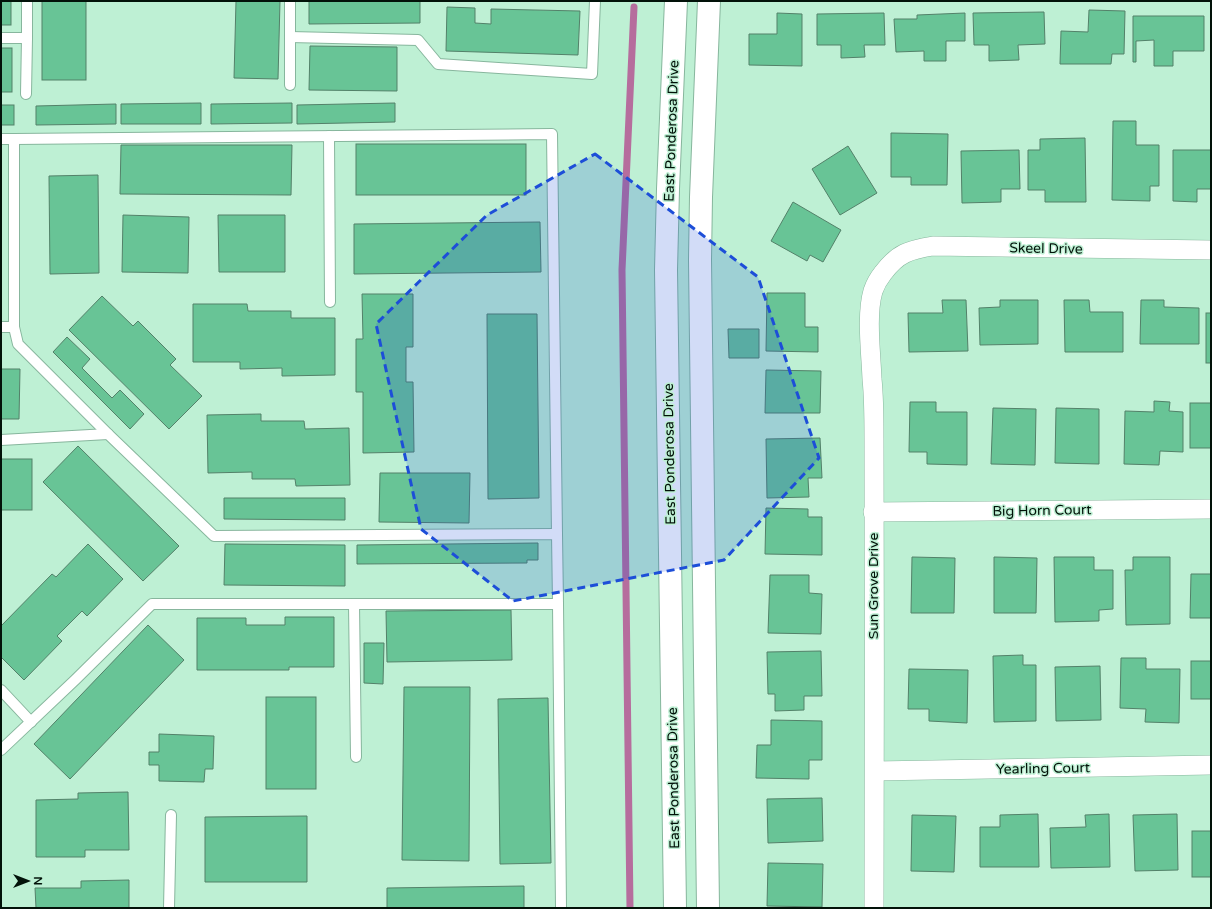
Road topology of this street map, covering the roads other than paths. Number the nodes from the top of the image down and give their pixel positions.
1 (27, 1) edge
2 (290, 1) edge
3 (595, 1) edge
4 (676, 1) edge
5 (709, 1) edge
6 (290, 36) junction
7 (1, 38) edge
8 (27, 38) junction
9 (290, 85) dead end
10 (26, 94) dead end
11 (329, 136) junction
12 (1, 139) edge
13 (14, 139) junction
14 (1211, 250) edge
15 (887, 268) joint
16 (330, 302) dead end
17 (1, 327) edge
18 (14, 327) junction
19 (108, 434) junction
20 (1, 440) edge
21 (1211, 509) edge
22 (873, 512) junction
23 (557, 534) junction
24 (354, 604) junction
25 (558, 604) junction
26 (1, 690) edge
27 (31, 722) junction
28 (1, 750) edge
29 (356, 757) dead end
30 (1211, 765) edge
31 (875, 771) junction
32 (171, 815) dead end
33 (169, 908) edge
34 (561, 908) edge
35 (675, 908) edge
36 (708, 908) edge
37 (874, 908) edge

1 - 8 lane
2 - 6 lane
3 - 6 lane
4 - 35 main road, East Ponderosa Drive
5 - 36 main road
6 - 9 lane
7 - 8 lane
8 - 10 lane
11 - 13 lane
11 - 16 lane
11 - 23 lane
12 - 13 lane
13 - 18 lane
14 - 15 street, Skeel Drive
15 - 22 street, Sun Grove Drive
17 - 18 lane
18 - 19 lane
19 - 20 lane
19 - 23 lane
21 - 22 street, Big Horn Court
22 - 31 street, Sun Grove Drive
23 - 25 lane
24 - 25 lane
24 - 27 lane
24 - 29 lane
25 - 34 lane
26 - 27 lane
27 - 28 lane
30 - 31 street, Yearling Court
31 - 37 street, Sun Grove Drive
32 - 33 lane

